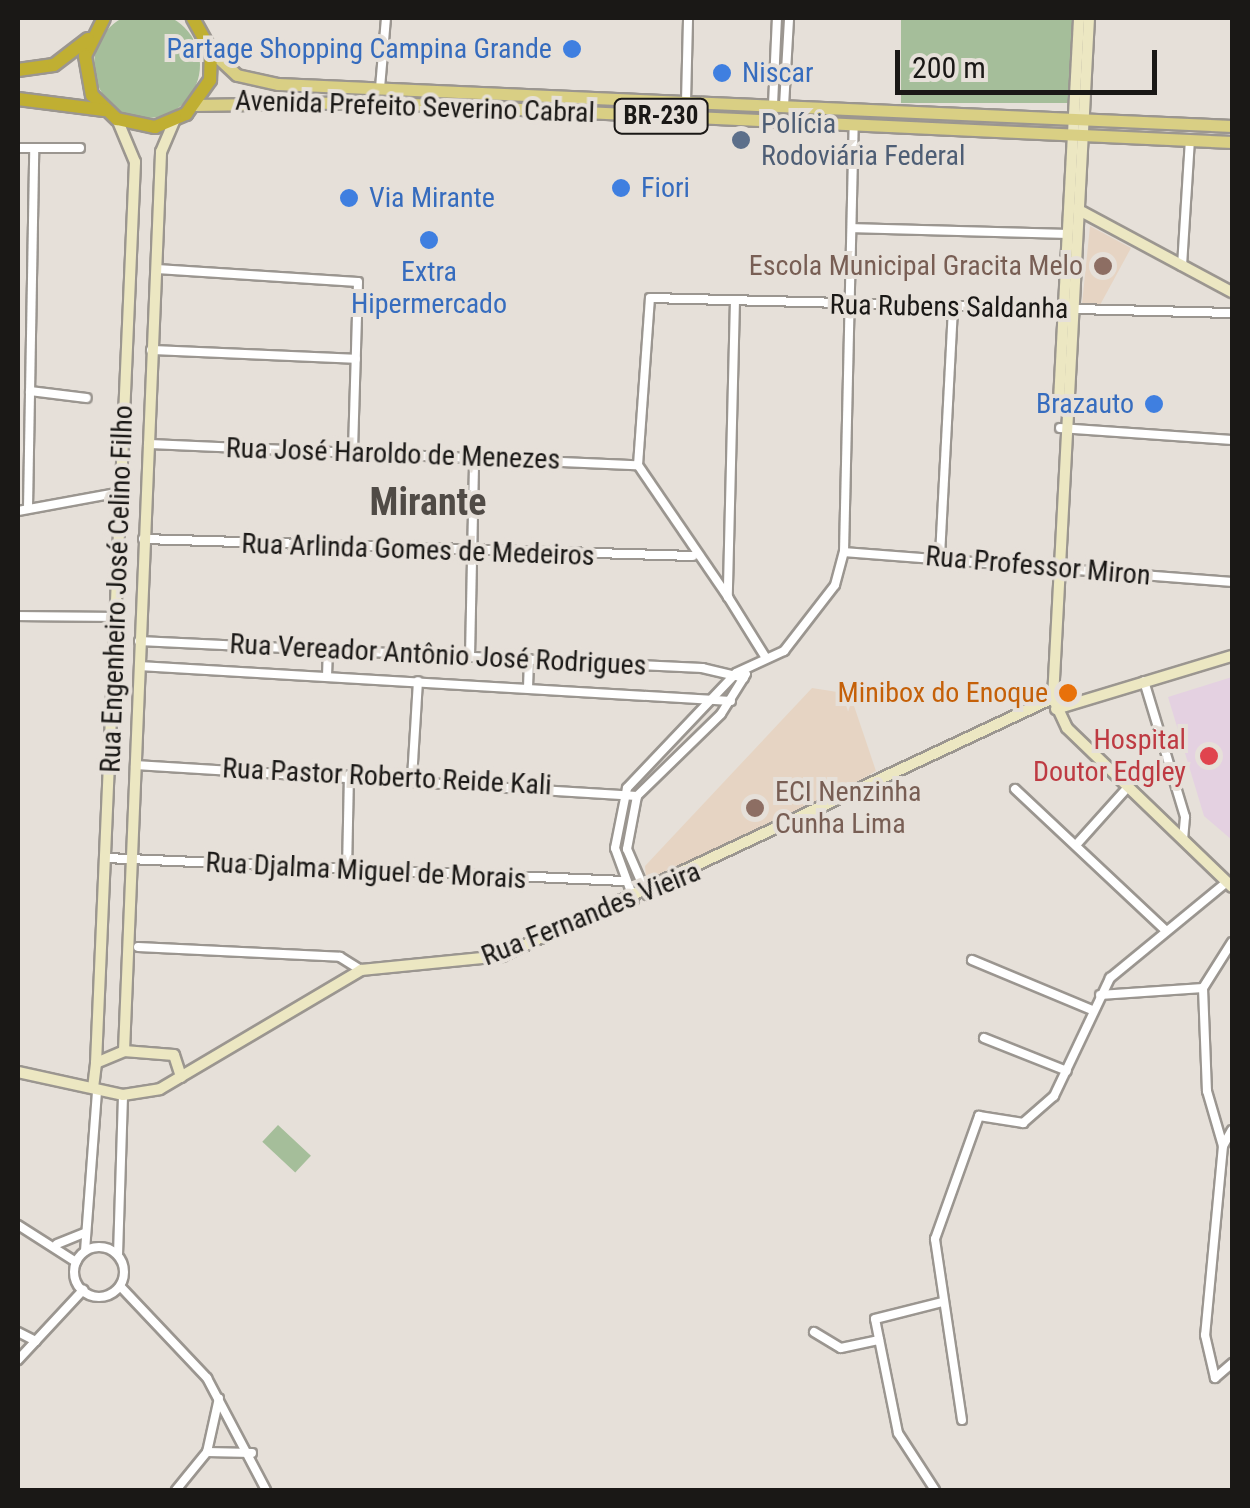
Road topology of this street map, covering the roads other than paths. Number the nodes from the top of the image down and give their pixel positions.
1 (193, 18) edge
2 (386, 18) edge
3 (688, 18) edge
4 (777, 18) edge
5 (788, 18) edge
6 (1079, 18) edge
7 (1089, 18) edge
8 (102, 19) edge
9 (776, 34) junction
10 (788, 34) junction
11 (90, 37) junction
12 (211, 51) junction
13 (18, 70) edge
14 (380, 88) junction
15 (18, 98) edge
16 (686, 102) junction
17 (196, 105) junction
18 (779, 106) junction
19 (104, 110) junction
20 (116, 119) junction
21 (1080, 119) junction
22 (174, 122) junction
23 (854, 125) junction
24 (1232, 126) edge
25 (1078, 135) junction
26 (1190, 140) junction
27 (1232, 142) edge
28 (18, 148) edge
29 (34, 148) junction
30 (80, 148) dead end
31 (1077, 209) junction
32 (852, 228) junction
33 (1065, 234) junction
34 (1182, 266) junction
35 (157, 269) junction
36 (1232, 292) edge
37 (735, 300) junction
38 (849, 305) junction
39 (953, 308) junction
40 (1066, 310) junction
41 (1232, 313) edge
42 (151, 350) junction
43 (356, 359) junction
44 (150, 387) junction
45 (125, 388) junction
46 (30, 391) junction
47 (87, 398) dead end
48 (1062, 431) junction
49 (1232, 440) edge
50 (148, 444) junction
51 (354, 452) junction
52 (474, 457) junction
53 (638, 465) junction
54 (122, 492) junction
55 (28, 508) junction
56 (18, 511) edge
57 (143, 539) junction
58 (472, 552) junction
59 (844, 552) junction
60 (694, 556) junction
61 (940, 556) junction
62 (1059, 568) junction
63 (1232, 582) edge
64 (728, 597) junction
65 (18, 616) edge
66 (116, 617) junction
67 (139, 641) junction
68 (328, 650) junction
69 (470, 656) junction
70 (1232, 656) edge
71 (766, 658) junction
72 (529, 659) junction
73 (138, 666) junction
74 (743, 673) junction
75 (327, 676) junction
76 (1144, 681) junction
77 (418, 682) junction
78 (528, 688) junction
79 (719, 700) junction
80 (731, 701) junction
81 (1054, 704) junction
82 (111, 723) junction
83 (136, 724) junction
84 (135, 765) junction
85 (350, 775) junction
86 (412, 780) junction
87 (1128, 786) junction
88 (627, 788) junction
89 (1015, 789) dead end
90 (637, 796) junction
91 (621, 810) junction
92 (631, 813) junction
93 (1183, 840) junction
94 (1076, 845) junction
95 (106, 858) junction
96 (132, 860) junction
97 (347, 870) junction
98 (625, 881) junction
99 (1230, 884) edge
100 (647, 896) junction
101 (634, 900) junction
102 (1165, 930) junction
103 (1232, 942) edge
104 (138, 947) dead end
105 (972, 960) dead end
106 (360, 970) junction
107 (1203, 988) junction
108 (1100, 994) junction
109 (1092, 1010) junction
110 (984, 1038) dead end
111 (124, 1051) junction
112 (94, 1068) junction
113 (1066, 1070) junction
114 (18, 1072) edge
115 (181, 1077) junction
116 (68, 1082) junction
117 (95, 1089) junction
118 (123, 1095) junction
119 (1232, 1130) edge
120 (1223, 1146) junction
121 (18, 1224) edge
122 (84, 1233) junction
123 (56, 1244) junction
124 (85, 1251) junction
125 (118, 1255) junction
126 (76, 1262) junction
127 (120, 1286) junction
128 (82, 1290) junction
129 (942, 1302) junction
130 (18, 1332) edge
131 (814, 1332) dead end
132 (878, 1340) junction
133 (36, 1342) junction
134 (18, 1360) edge
135 (1232, 1364) edge
136 (218, 1398) junction
137 (962, 1420) dead end
138 (207, 1452) junction
139 (252, 1453) junction
140 (176, 1490) edge
141 (266, 1490) edge
142 (935, 1490) edge

1 - 12 highway
2 - 14 street
3 - 16 street
4 - 9 street
5 - 10 street
6 - 21 street
7 - 21 street
8 - 11 highway
9 - 10 street
9 - 18 street
10 - 18 street
11 - 13 highway
11 - 19 highway
12 - 14 main road, Avenida Prefeito Severino Cabral / BR-230
12 - 17 highway
14 - 16 main road, Avenida Prefeito Severino Cabral / BR-230
15 - 19 highway
16 - 18 main road, Avenida Prefeito Severino Cabral / BR-230
17 - 22 highway
17 - 23 main road, Avenida Prefeito Severino Cabral / BR-230
18 - 21 main road, Avenida Prefeito Severino Cabral / BR-230
19 - 20 highway
20 - 22 highway
20 - 45 street, Rua Engenheiro José Celino Filho
21 - 24 main road, Avenida Prefeito Severino Cabral / BR-230
21 - 25 street
22 - 35 street, Rua Engenheiro José Celino Filho
23 - 25 main road, Avenida Prefeito Severino Cabral / BR-230
23 - 32 street
25 - 26 main road, Avenida Prefeito Severino Cabral / BR-230
25 - 31 street
25 - 33 street
26 - 27 main road, Avenida Prefeito Severino Cabral / BR-230
26 - 34 street
28 - 29 street
29 - 30 street
29 - 46 street
31 - 34 street
31 - 40 street
32 - 33 street
32 - 38 street
33 - 40 street
34 - 36 street
35 - 42 street, Rua Engenheiro José Celino Filho
35 - 43 street
37 - 38 street, Rua Rubens Saldanha
37 - 53 street, Rua Rubens Saldanha
37 - 64 street
38 - 39 street, Rua Rubens Saldanha
38 - 59 street
39 - 40 street, Rua Rubens Saldanha
39 - 61 street
40 - 41 street, Rua Rubens Saldanha
40 - 48 street
42 - 43 street
42 - 44 street, Rua Engenheiro José Celino Filho
43 - 51 street
44 - 45 street
44 - 50 street, Rua Engenheiro José Celino Filho
45 - 54 street, Rua Engenheiro José Celino Filho
46 - 47 street
46 - 55 street
48 - 49 street
48 - 62 street
50 - 51 street, Rua José Haroldo de Menezes
50 - 57 street, Rua Engenheiro José Celino Filho
51 - 52 street, Rua José Haroldo de Menezes
52 - 53 street, Rua José Haroldo de Menezes
52 - 58 street
53 - 60 street
54 - 55 street
54 - 66 street, Rua Engenheiro José Celino Filho
55 - 56 street
57 - 58 street, Rua Arlinda Gomes de Medeiros
57 - 67 street, Rua Engenheiro José Celino Filho
58 - 60 street, Rua Arlinda Gomes de Medeiros
58 - 69 street
59 - 61 street, Rua Professor Miron
59 - 71 street
60 - 64 street
61 - 62 street, Rua Professor Miron
62 - 63 street, Rua Professor Miron
62 - 81 street
64 - 71 street
65 - 66 street
66 - 82 street, Rua Engenheiro José Celino Filho
67 - 68 street, Rua Vereador Antônio José Rodrigues
67 - 73 street, Rua Engenheiro José Celino Filho
68 - 69 street, Rua Vereador Antônio José Rodrigues
68 - 75 street
69 - 72 street, Rua Vereador Antônio José Rodrigues
70 - 76 street, Rua Fernandes Vieira
71 - 74 street
72 - 74 street, Rua Vereador Antônio José Rodrigues
72 - 78 street
73 - 75 street, Rua Vereador Antônio José Rodrigues
73 - 83 street, Rua Engenheiro José Celino Filho
74 - 79 street
74 - 80 street
75 - 77 street, Rua Vereador Antônio José Rodrigues
76 - 81 street, Rua Fernandes Vieira
76 - 93 street
77 - 78 street, Rua Vereador Antônio José Rodrigues
77 - 86 street
78 - 79 street, Rua Vereador Antônio José Rodrigues
79 - 80 street, Rua Vereador Antônio José Rodrigues
79 - 88 street
80 - 90 street
81 - 87 street
81 - 100 street, Rua Fernandes Vieira
82 - 83 street
82 - 95 street, Rua Engenheiro José Celino Filho
83 - 84 street, Rua Engenheiro José Celino Filho
84 - 85 street, Rua Pastor Roberto Reide Kali
84 - 96 street, Rua Engenheiro José Celino Filho
85 - 86 street, Rua Pastor Roberto Reide Kali
85 - 97 street
86 - 88 street, Rua Pastor Roberto Reide Kali
87 - 93 street
87 - 94 street
88 - 90 street
88 - 91 street
89 - 94 street
90 - 92 street
91 - 92 street
91 - 98 street
92 - 100 street
93 - 99 street
94 - 102 street
95 - 96 street, Rua Djalma Miguel de Morais
95 - 112 street, Rua Engenheiro José Celino Filho
96 - 97 street, Rua Djalma Miguel de Morais
96 - 111 street, Rua Engenheiro José Celino Filho
97 - 98 street, Rua Djalma Miguel de Morais
98 - 101 street
99 - 102 street
100 - 101 street, Rua Fernandes Vieira
101 - 106 street, Rua Fernandes Vieira
102 - 108 street
103 - 107 street
104 - 106 street
105 - 109 street
106 - 115 street, Rua Fernandes Vieira
107 - 108 street
107 - 120 street
108 - 109 street
109 - 113 street
110 - 113 street
111 - 112 street
111 - 115 street
112 - 116 street
112 - 117 street, Rua Engenheiro José Celino Filho
113 - 129 street
114 - 116 street
115 - 118 street, Rua Fernandes Vieira
116 - 117 street
117 - 118 street
117 - 122 street
118 - 125 street
119 - 120 street
120 - 135 street
121 - 123 street
122 - 123 street
122 - 124 street
123 - 126 street
124 - 125 street
124 - 126 street
125 - 127 street
126 - 128 street
127 - 128 street
127 - 136 street
128 - 133 street
129 - 132 street
129 - 137 street
130 - 133 street
131 - 132 street
132 - 142 street
133 - 134 street
136 - 138 street
136 - 139 street
138 - 139 street
138 - 140 street
139 - 141 street

